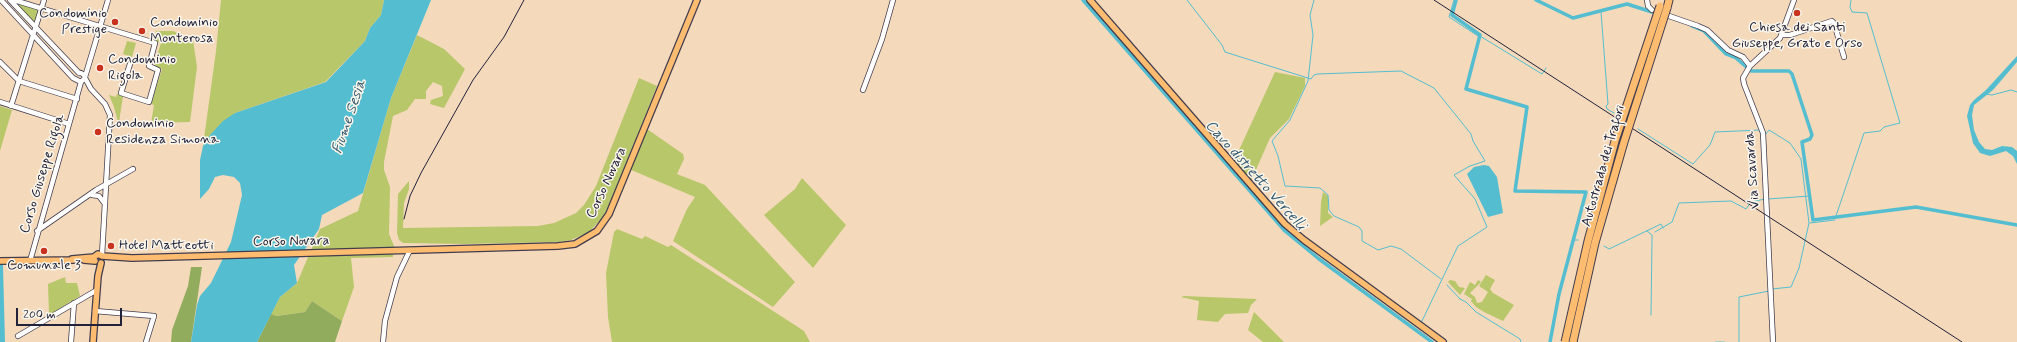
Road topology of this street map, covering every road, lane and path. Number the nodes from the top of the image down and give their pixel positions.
1 (1, 0) edge
2 (10, 0) edge
3 (14, 0) edge
4 (44, 0) edge
5 (108, 0) edge
6 (697, 0) edge
7 (893, 0) edge
8 (1090, 0) edge
9 (1647, 0) edge
10 (1670, 0) edge
11 (1794, 0) edge
12 (1663, 4) edge
13 (41, 8) junction
14 (1652, 10) dead end
15 (1670, 16) dead end
16 (100, 26) junction
17 (36, 27) junction
18 (33, 35) junction
19 (1782, 35) junction
20 (1844, 57) dead end
21 (0, 62) edge
22 (130, 64) dead end
23 (87, 65) junction
24 (1750, 66) junction
25 (75, 68) junction
26 (80, 73) junction
27 (81, 80) junction
28 (19, 81) junction
29 (863, 90) dead end
30 (77, 97) junction
31 (0, 102) edge
32 (11, 106) junction
33 (69, 124) junction
34 (133, 169) dead end
35 (106, 189) junction
36 (94, 194) junction
37 (105, 204) junction
38 (37, 231) junction
39 (410, 250) junction
40 (99, 259) junction
41 (30, 261) junction
42 (0, 262) edge
43 (97, 290) junction
44 (74, 303) junction
45 (95, 311) junction
46 (18, 336) dead end
47 (71, 342) edge
48 (93, 342) edge
49 (146, 342) edge
50 (383, 342) edge
51 (1443, 342) edge
52 (1565, 342) edge
53 (1573, 342) edge
54 (1773, 342) edge

1 - 18 street
2 - 17 street
3 - 13 street
4 - 13 street
5 - 16 street, Corso Giuseppe Rigola
6 - 39 main road, Corso Novara
7 - 29 street
8 - 51 main road
9 - 14 street
10 - 12 highway, Autostrada dei Trafori
11 - 19 street, Via Scavarda
12 - 52 highway, Autostrada dei Trafori, bridge
12 - 53 highway, Autostrada dei Trafori, bridge
13 - 16 street
13 - 17 street
15 - 24 street
16 - 22 street
16 - 23 street, Corso Giuseppe Rigola
17 - 18 street
17 - 25 street
18 - 27 street
18 - 28 street
19 - 20 street
19 - 24 street, Via Scavarda
21 - 28 street
23 - 25 street
23 - 26 street, Corso Giuseppe Rigola
23 - 27 street, Corso Giuseppe Rigola
24 - 54 street, Via Scavarda
25 - 26 street
26 - 27 street
26 - 27 street
27 - 30 street, Corso Giuseppe Rigola
27 - 35 street
28 - 30 street
28 - 32 street
30 - 33 street, Corso Giuseppe Rigola
31 - 32 street
32 - 33 street
33 - 38 street, Corso Giuseppe Rigola
34 - 35 street
35 - 36 street
35 - 37 street
36 - 37 street
36 - 38 street
37 - 40 street
38 - 41 street, Corso Giuseppe Rigola
39 - 40 main road, Corso Novara
39 - 50 street
40 - 41 main road, Corso Novara
40 - 43 main road
41 - 42 main road, Corso Novara
43 - 44 street
43 - 45 main road
44 - 46 street
44 - 47 street
45 - 48 main road
45 - 49 street

